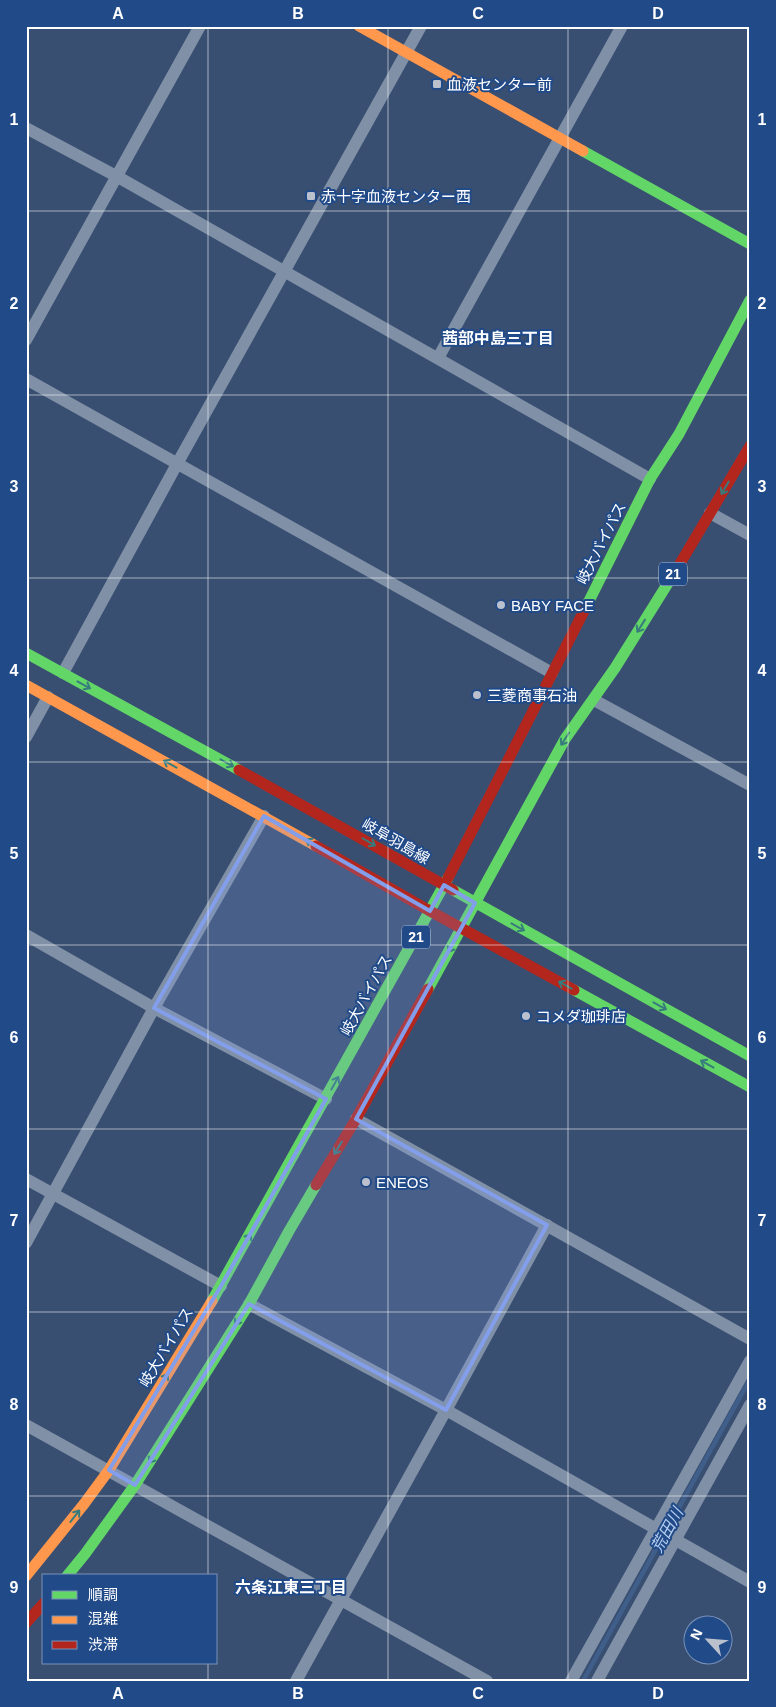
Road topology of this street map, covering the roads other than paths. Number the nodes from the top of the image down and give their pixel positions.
1 (200, 26) edge
2 (359, 26) edge
3 (421, 26) edge
4 (622, 26) edge
5 (406, 53) junction
6 (26, 128) edge
7 (560, 138) junction
8 (118, 178) junction
9 (750, 244) edge
10 (283, 272) junction
11 (750, 300) edge
12 (26, 340) edge
13 (438, 358) junction
14 (26, 379) edge
15 (750, 446) edge
16 (177, 464) junction
17 (650, 479) junction
18 (710, 513) junction
19 (750, 535) edge
20 (26, 653) edge
21 (62, 673) junction
22 (552, 673) junction
23 (26, 685) edge
24 (48, 697) junction
25 (594, 700) junction
26 (26, 737) edge
27 (750, 785) edge
28 (264, 816) junction
29 (444, 885) junction
30 (475, 903) junction
31 (430, 911) junction
32 (462, 928) junction
33 (26, 935) edge
34 (154, 1008) junction
35 (750, 1056) edge
36 (750, 1087) edge
37 (326, 1099) junction
38 (356, 1119) junction
39 (26, 1178) edge
40 (54, 1194) junction
41 (547, 1225) junction
42 (26, 1243) edge
43 (221, 1286) junction
44 (248, 1304) junction
45 (750, 1339) edge
46 (750, 1360) edge
47 (750, 1405) edge
48 (446, 1410) junction
49 (26, 1425) edge
50 (109, 1470) junction
51 (135, 1485) junction
52 (658, 1530) junction
53 (673, 1538) junction
54 (69, 1574) edge
55 (26, 1576) edge
56 (750, 1582) edge
57 (342, 1600) junction
58 (42, 1605) edge
59 (26, 1624) edge
60 (296, 1681) edge
61 (487, 1681) edge
62 (571, 1681) edge
63 (597, 1681) edge

1 - 8 street
2 - 5 main road
3 - 5 street
4 - 7 street
5 - 7 main road
5 - 10 street
6 - 8 street
7 - 9 main road
7 - 13 street
8 - 10 street
8 - 12 street
10 - 13 street
10 - 16 street
11 - 17 main road, 岐大バイパス / 21
13 - 17 street
14 - 16 street
15 -> 18 main road, 21
16 - 21 street
16 - 22 street
17 - 22 main road, 岐大バイパス / 21
18 - 19 street
18 -> 25 main road, 21
20 - 21 main road, 岐阜羽島線
21 -> 29 main road, 岐阜羽島線
22 - 29 main road, 岐大バイパス / 21
23 - 24 main road
24 - 26 street
28 -> 24 main road
25 - 27 street
25 -> 30 main road, 21
31 -> 28 main road
28 - 34 street
29 - 30 main road, 岐阜羽島線
29 - 31 main road, 岐大バイパス / 21
30 - 32 main road, 21
30 -> 35 main road, 岐阜羽島線
31 - 32 main road
37 -> 31 main road, 岐大バイパス / 21
36 -> 32 main road
32 -> 38 main road, 21
33 - 34 street
34 - 37 street
34 - 40 street
43 -> 37 main road, 岐大バイパス / 21
38 - 41 street
38 -> 44 main road, 21
39 - 40 street
40 - 42 street
40 - 43 street
41 - 45 street
41 - 48 street
50 -> 43 main road, 岐大バイパス / 21
44 - 48 street
44 -> 51 main road, 21
46 - 52 street
47 - 53 street
48 - 52 street
48 - 57 street
49 - 50 street
50 - 51 street
55 -> 50 main road, 岐大バイパス / 21
51 - 54 main road, 21
51 - 57 street
52 - 53 street
52 - 62 street
53 - 56 street
53 - 63 street
57 - 60 street
57 - 61 street
58 - 59 main road

